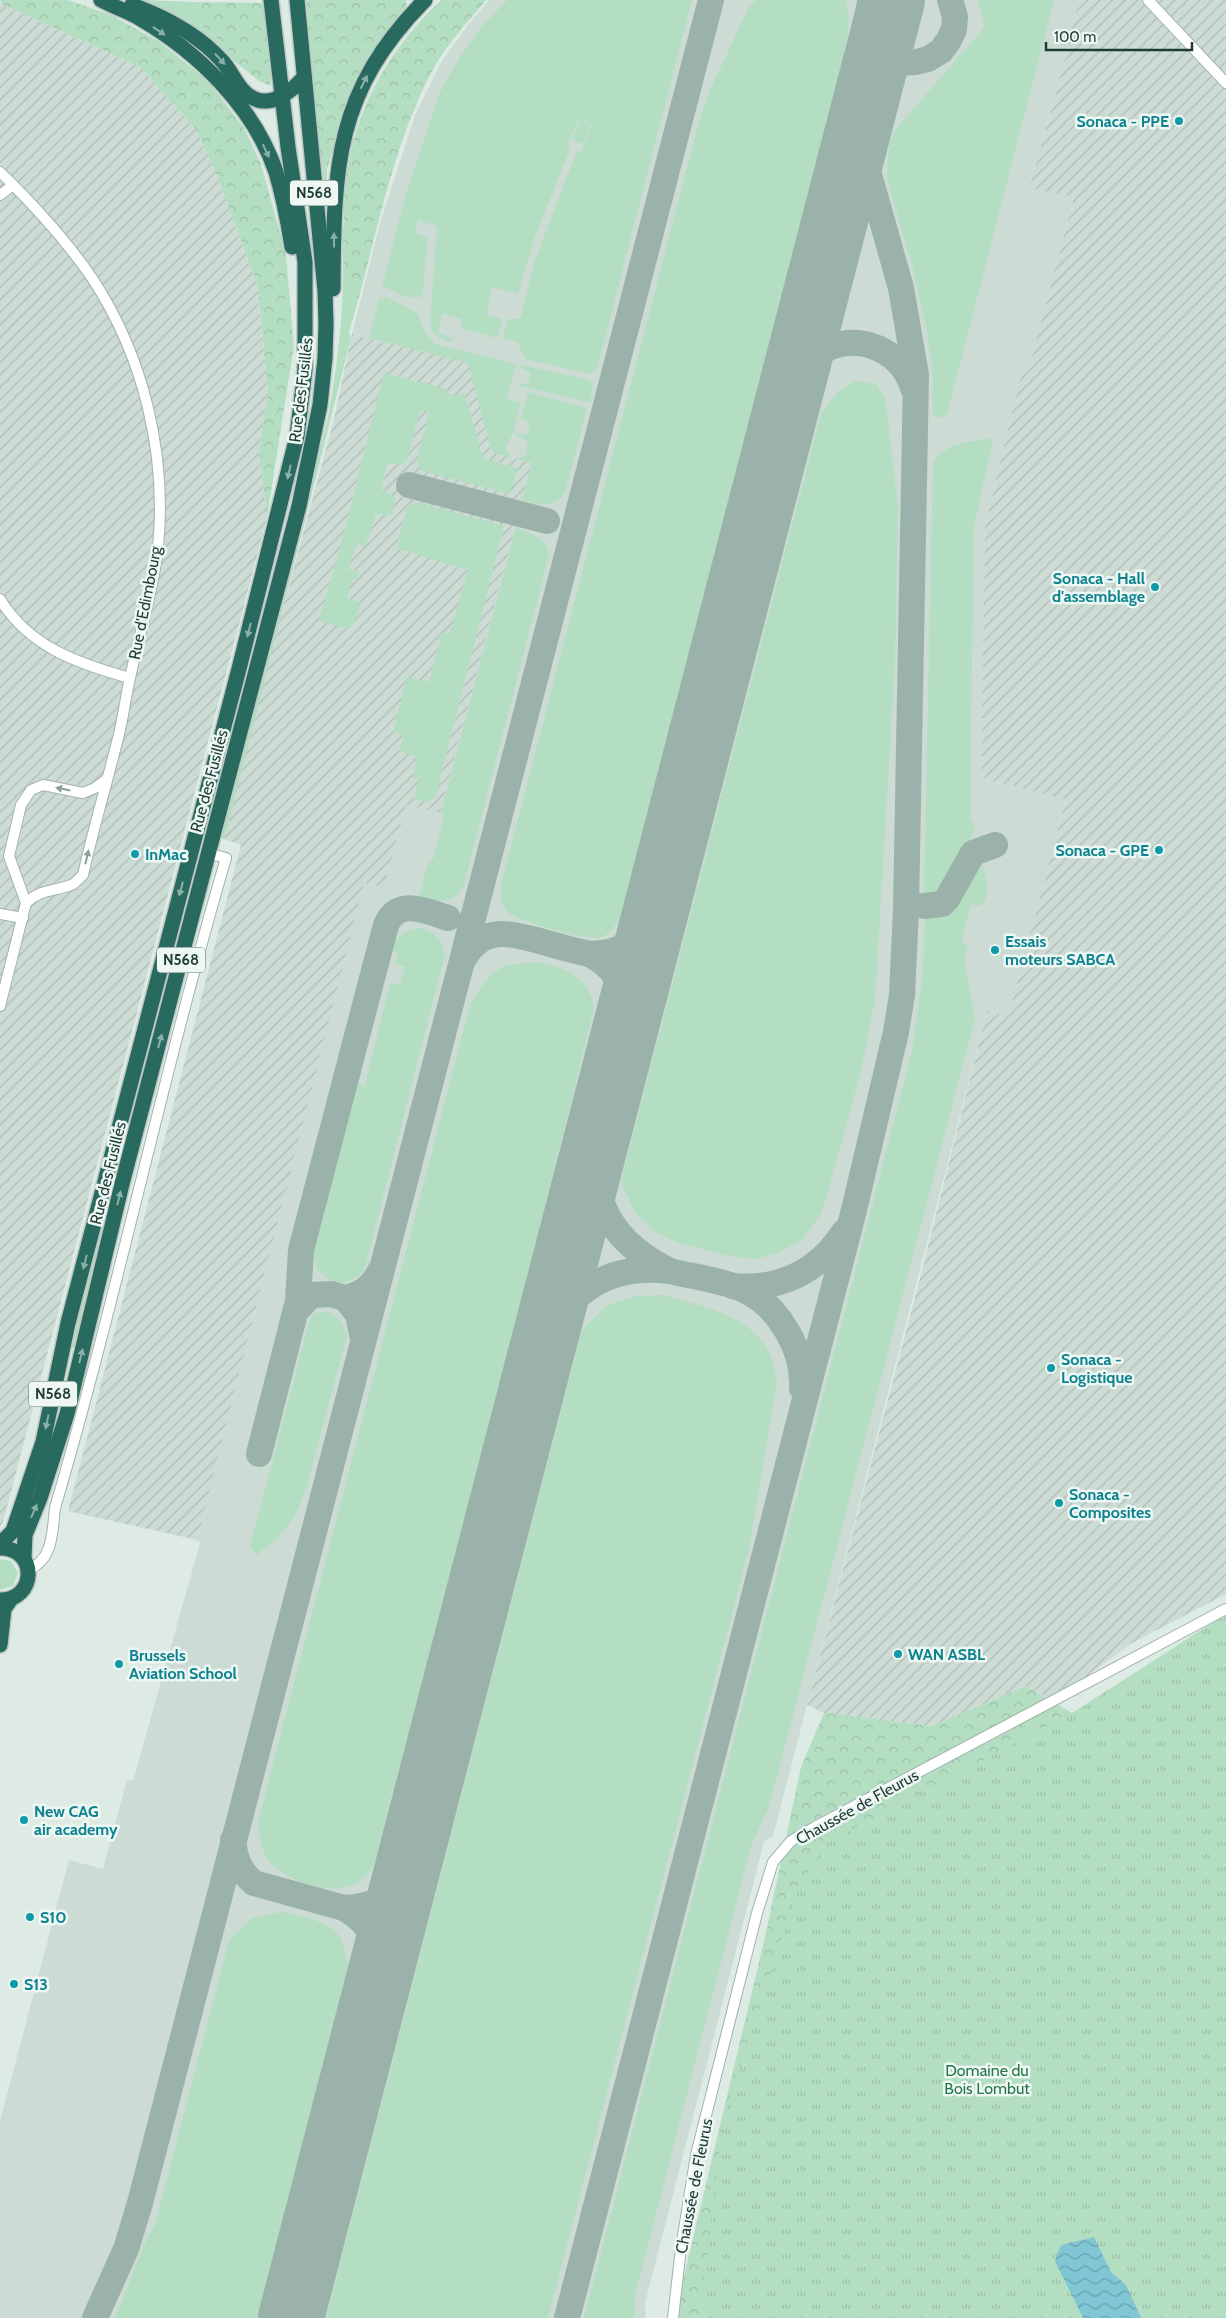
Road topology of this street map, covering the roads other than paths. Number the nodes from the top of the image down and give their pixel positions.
1 (101, 0) edge
2 (118, 0) edge
3 (271, 0) edge
4 (297, 0) edge
5 (425, 0) edge
6 (1148, 0) edge
7 (304, 77) junction
8 (1226, 83) edge
9 (283, 95) junction
10 (0, 172) edge
11 (13, 185) junction
12 (0, 195) edge
13 (306, 338) junction
14 (325, 358) junction
15 (0, 599) edge
16 (130, 678) junction
17 (107, 779) junction
18 (208, 853) junction
19 (26, 903) junction
20 (0, 914) edge
21 (23, 918) junction
22 (0, 1006) edge
23 (0, 1546) edge
24 (26, 1564) junction
25 (6, 1599) edge
26 (1226, 1609) edge
27 (0, 1644) edge
28 (0, 1658) edge
29 (673, 2318) edge

1 -> 13 highway
2 -> 9 highway
3 - 9 highway, Rue des Fusillés / N568
4 - 7 highway, Rue des Fusillés / N568
14 -> 5 highway
6 - 8 street
7 - 9 highway
7 - 14 highway, Rue des Fusillés / N568
9 - 13 highway, Rue des Fusillés / N568
10 - 11 street, Rue d'Edimbourg
11 - 12 street
11 - 16 street, Rue d'Edimbourg
13 -> 23 highway, Rue des Fusillés / N568
14 - 18 highway, Rue des Fusillés / N568
15 - 16 street
16 - 17 street, Rue d'Edimbourg
19 -> 17 street, Rue d'Edimbourg
17 -> 19 street
24 -> 18 highway, Rue des Fusillés / N568
18 - 24 street
19 - 21 street
20 - 21 street
21 - 22 street
23 - 24 highway, N568
24 - 25 highway, N568
25 - 27 highway, N568
26 - 29 street, Chaussée de Fleurus
27 - 28 highway

